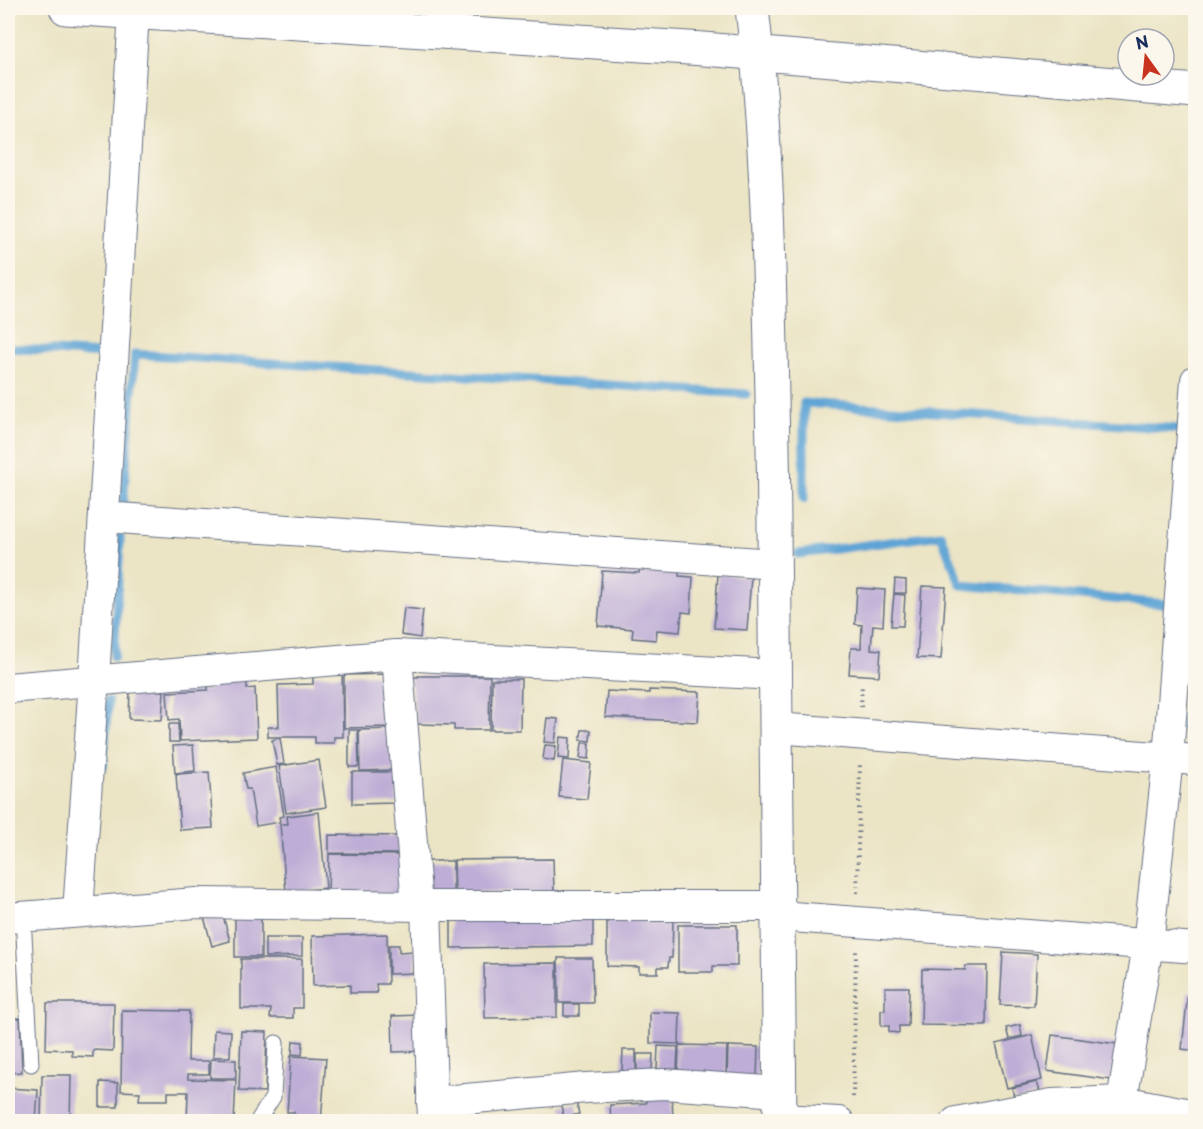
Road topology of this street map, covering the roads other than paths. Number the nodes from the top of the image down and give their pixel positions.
1 (66, 8) edge
2 (752, 8) edge
3 (134, 12) junction
4 (758, 54) junction
5 (1196, 91) edge
6 (1196, 380) edge
7 (104, 517) junction
8 (775, 564) junction
9 (1188, 590) edge
10 (397, 655) junction
11 (776, 675) junction
12 (94, 680) junction
13 (8, 688) edge
14 (776, 728) junction
15 (1182, 759) edge
16 (422, 906) junction
17 (779, 911) junction
18 (78, 912) junction
19 (15, 917) edge
20 (1148, 945) junction
21 (1196, 948) edge
22 (276, 1042) dead end
23 (31, 1064) dead end
24 (1117, 1108) edge
25 (780, 1111) edge
26 (433, 1112) edge
27 (1196, 1115) edge
28 (257, 1122) edge
29 (839, 1122) edge
30 (956, 1122) edge

1 - 3 street
2 - 4 street
3 - 4 street
3 - 7 street
4 - 5 street
4 - 8 street
6 - 9 street
7 - 8 street
7 - 12 street
8 - 11 street
9 - 15 street
10 - 11 street
10 - 12 street
10 - 16 street
11 - 14 street
12 - 13 street
12 - 18 street
14 - 15 street
14 - 17 street
15 - 20 street
16 - 17 street
16 - 18 street
16 - 26 street
17 - 20 street
17 - 25 street
18 - 19 street
19 - 23 lane
20 - 21 street
20 - 24 street
22 - 28 lane
24 - 27 street
24 - 30 street
25 - 26 street
25 - 29 street

